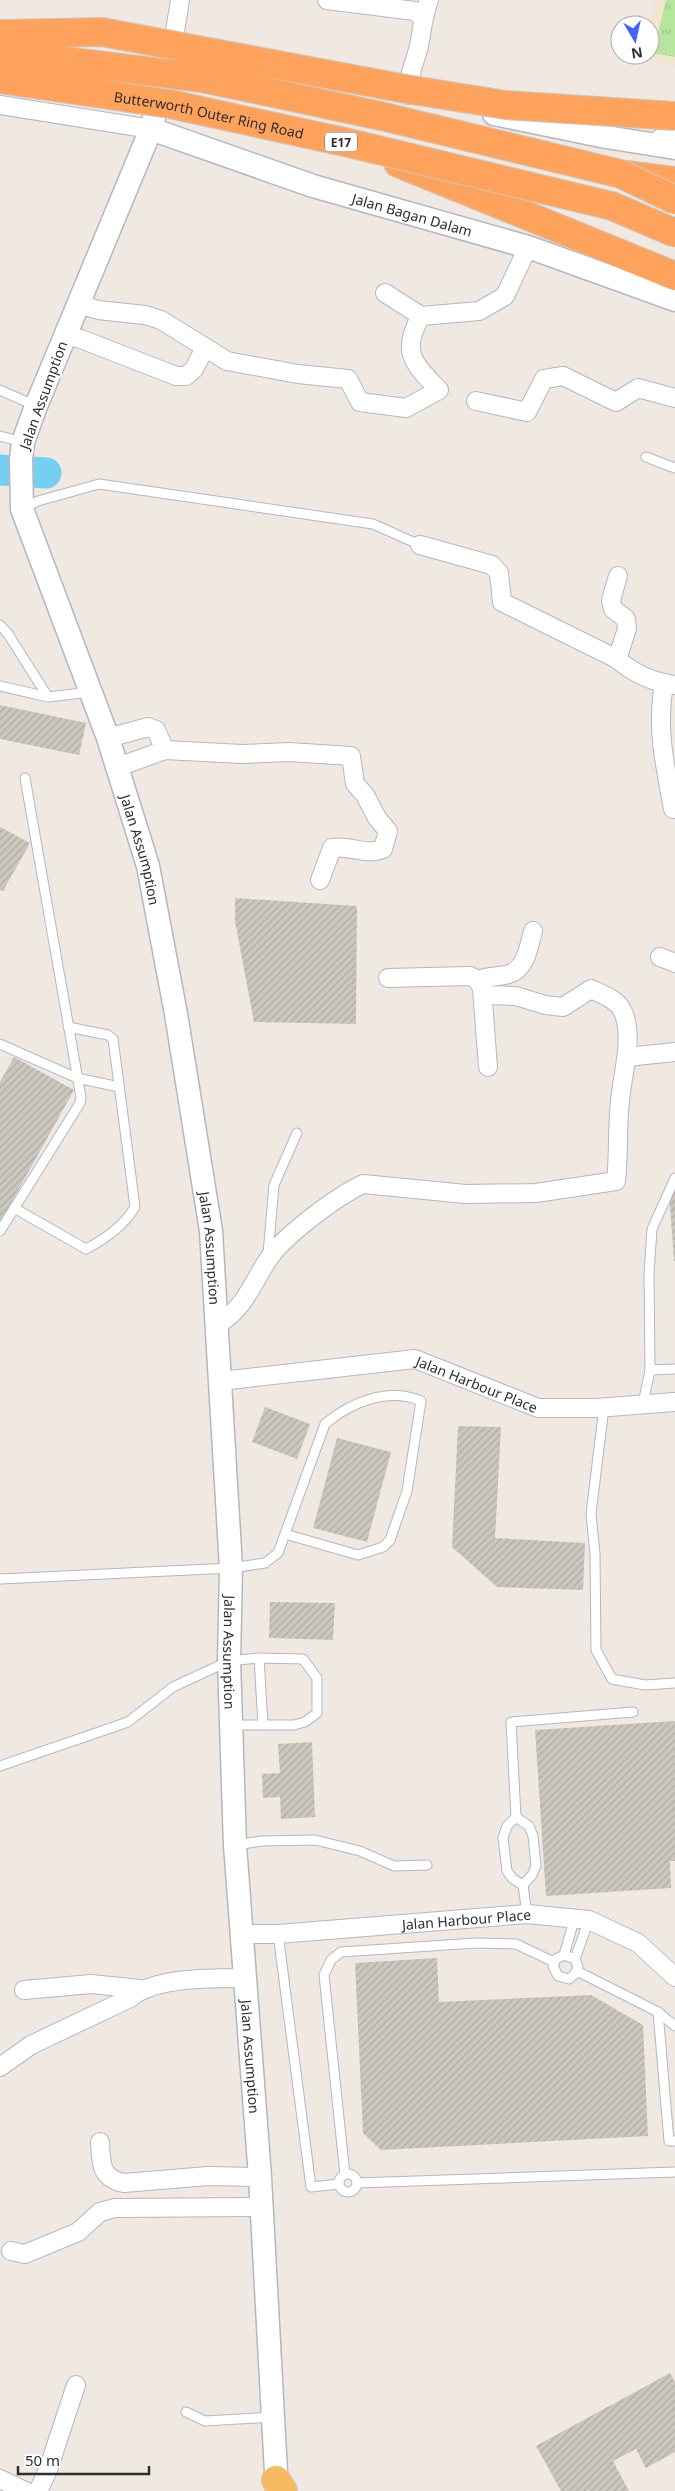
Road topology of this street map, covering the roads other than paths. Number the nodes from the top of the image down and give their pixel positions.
1 (180, 0) edge
2 (327, 0) edge
3 (429, 0) edge
4 (422, 18) junction
5 (0, 34) edge
6 (0, 53) edge
7 (170, 58) junction
8 (0, 79) edge
9 (408, 96) junction
10 (0, 106) edge
11 (675, 116) edge
12 (675, 127) edge
13 (151, 129) junction
14 (349, 144) junction
15 (664, 146) edge
16 (621, 174) junction
17 (675, 182) edge
18 (675, 200) edge
19 (675, 232) edge
20 (528, 247) junction
21 (675, 276) edge
22 (385, 293) dead end
23 (675, 300) edge
24 (88, 307) junction
25 (421, 316) junction
26 (81, 340) junction
27 (205, 348) junction
28 (0, 390) edge
29 (675, 398) edge
30 (476, 401) dead end
31 (36, 406) junction
32 (0, 436) edge
33 (22, 451) junction
34 (646, 457) dead end
35 (675, 468) edge
36 (22, 509) junction
37 (420, 545) joint
38 (618, 576) dead end
39 (0, 625) edge
40 (617, 659) junction
41 (669, 685) edge
42 (0, 686) edge
43 (91, 692) junction
44 (48, 697) junction
45 (108, 738) junction
46 (165, 750) junction
47 (118, 767) junction
48 (25, 778) dead end
49 (673, 809) dead end
50 (320, 880) dead end
51 (533, 931) dead end
52 (388, 978) dead end
53 (480, 988) junction
54 (68, 1027) junction
55 (0, 1044) edge
56 (675, 1052) edge
57 (627, 1057) junction
58 (488, 1067) dead end
59 (77, 1078) junction
60 (119, 1087) junction
61 (297, 1133) dead end
62 (675, 1178) edge
63 (14, 1208) junction
64 (0, 1231) edge
65 (268, 1259) junction
66 (218, 1324) junction
67 (675, 1369) edge
68 (650, 1370) junction
69 (222, 1381) junction
70 (675, 1402) edge
71 (643, 1404) junction
72 (604, 1407) junction
73 (285, 1534) junction
74 (231, 1568) junction
75 (0, 1579) edge
76 (259, 1658) junction
77 (229, 1661) junction
78 (675, 1683) edge
79 (633, 1712) dead end
80 (231, 1725) junction
81 (263, 1725) junction
82 (0, 1766) edge
83 (516, 1817) junction
84 (235, 1845) junction
85 (427, 1865) dead end
86 (523, 1885) junction
87 (527, 1914) junction
88 (582, 1920) junction
89 (241, 1934) junction
90 (278, 1934) junction
91 (564, 1955) junction
92 (575, 1959) junction
93 (554, 1962) junction
94 (577, 1971) junction
95 (675, 1977) edge
96 (245, 1978) junction
97 (140, 1989) junction
98 (24, 1990) dead end
99 (658, 2012) junction
100 (675, 2026) edge
101 (0, 2067) edge
102 (675, 2141) edge
103 (100, 2142) dead end
104 (675, 2172) edge
105 (345, 2175) junction
106 (260, 2177) junction
107 (357, 2183) junction
108 (339, 2184) junction
109 (262, 2207) junction
110 (11, 2251) dead end
111 (76, 2385) dead end
112 (186, 2412) dead end
113 (273, 2417) junction
114 (0, 2479) edge
115 (279, 2487) edge
116 (24, 2491) edge
117 (38, 2491) edge

1 - 7 street
2 - 4 street
3 - 4 street
4 - 9 street
5 - 11 highway, bridge
6 - 16 highway, bridge
7 - 9 street
7 - 13 street, Jalan Assumption
8 - 14 highway, Butterworth Outer Ring Road / E17, bridge
9 - 15 street
10 - 13 street
12 - 15 street
13 - 20 street, Jalan Bagan Dalam
13 - 24 street, Jalan Assumption
14 - 19 highway, Butterworth Outer Ring Road / E17, bridge
14 - 21 highway, bridge
16 - 17 highway, bridge
16 - 18 highway, bridge
20 - 23 street, Jalan Bagan Dalam
20 - 25 street
22 - 25 street
24 - 26 street, Jalan Assumption
24 - 27 street
25 - 27 street
26 - 27 street
26 - 31 street, Jalan Assumption
28 - 31 lane
29 - 30 street
31 - 33 street, Jalan Assumption
32 - 33 lane
33 - 36 street, Jalan Assumption
34 - 35 lane
36 - 37 lane
36 - 43 street, Jalan Assumption
37 - 40 street
38 - 40 street
39 - 44 lane
40 - 41 street
41 - 49 street
42 - 44 lane
43 - 44 lane
43 - 45 street, Jalan Assumption
45 - 46 street
45 - 47 street, Jalan Assumption
46 - 47 street
46 - 50 street
47 - 66 street, Jalan Assumption
48 - 54 lane
51 - 53 street
52 - 53 street
53 - 57 street
53 - 58 street
54 - 59 lane
54 - 60 lane
55 - 59 lane
56 - 57 street
57 - 65 street
59 - 60 lane
59 - 63 lane
60 - 63 lane
61 - 65 lane
62 - 68 lane
63 - 64 lane
65 - 66 street
66 - 69 street, Jalan Assumption
67 - 68 lane
68 - 71 lane
69 - 72 street, Jalan Harbour Place
69 - 74 street, Jalan Assumption
70 - 71 street, Jalan Harbour Place
71 - 72 street, Jalan Harbour Place
72 - 78 lane
73 - 73 lane
73 - 74 lane
74 - 75 lane
74 - 77 street, Jalan Assumption
76 - 77 lane
76 - 81 lane
76 - 81 lane
77 - 80 street, Jalan Assumption
77 - 82 lane
79 - 83 lane
80 - 81 lane
80 - 84 street, Jalan Assumption
83 - 86 lane
83 - 86 lane
84 - 85 lane
84 - 89 street, Jalan Assumption
86 - 87 lane
87 - 88 street, Jalan Harbour Place
87 - 90 street, Jalan Harbour Place
88 - 91 lane
88 - 92 lane
88 - 95 street, Jalan Harbour Place
89 - 90 street, Jalan Harbour Place
89 - 96 street, Jalan Assumption
90 - 108 lane
91 - 92 lane
91 - 93 lane
92 - 94 lane
93 - 94 lane
93 - 105 lane
94 - 99 lane
96 - 97 street
96 - 106 street, Jalan Assumption
97 - 98 street
97 - 101 street
99 - 100 lane
99 - 102 lane
103 - 106 street
104 - 107 lane
105 - 107 lane
105 - 108 lane
106 - 109 street, Jalan Assumption
107 - 108 lane
109 - 110 street
109 - 113 street, Jalan Assumption
111 - 117 street
112 - 113 lane
113 - 115 street, Jalan Assumption
114 - 116 street

